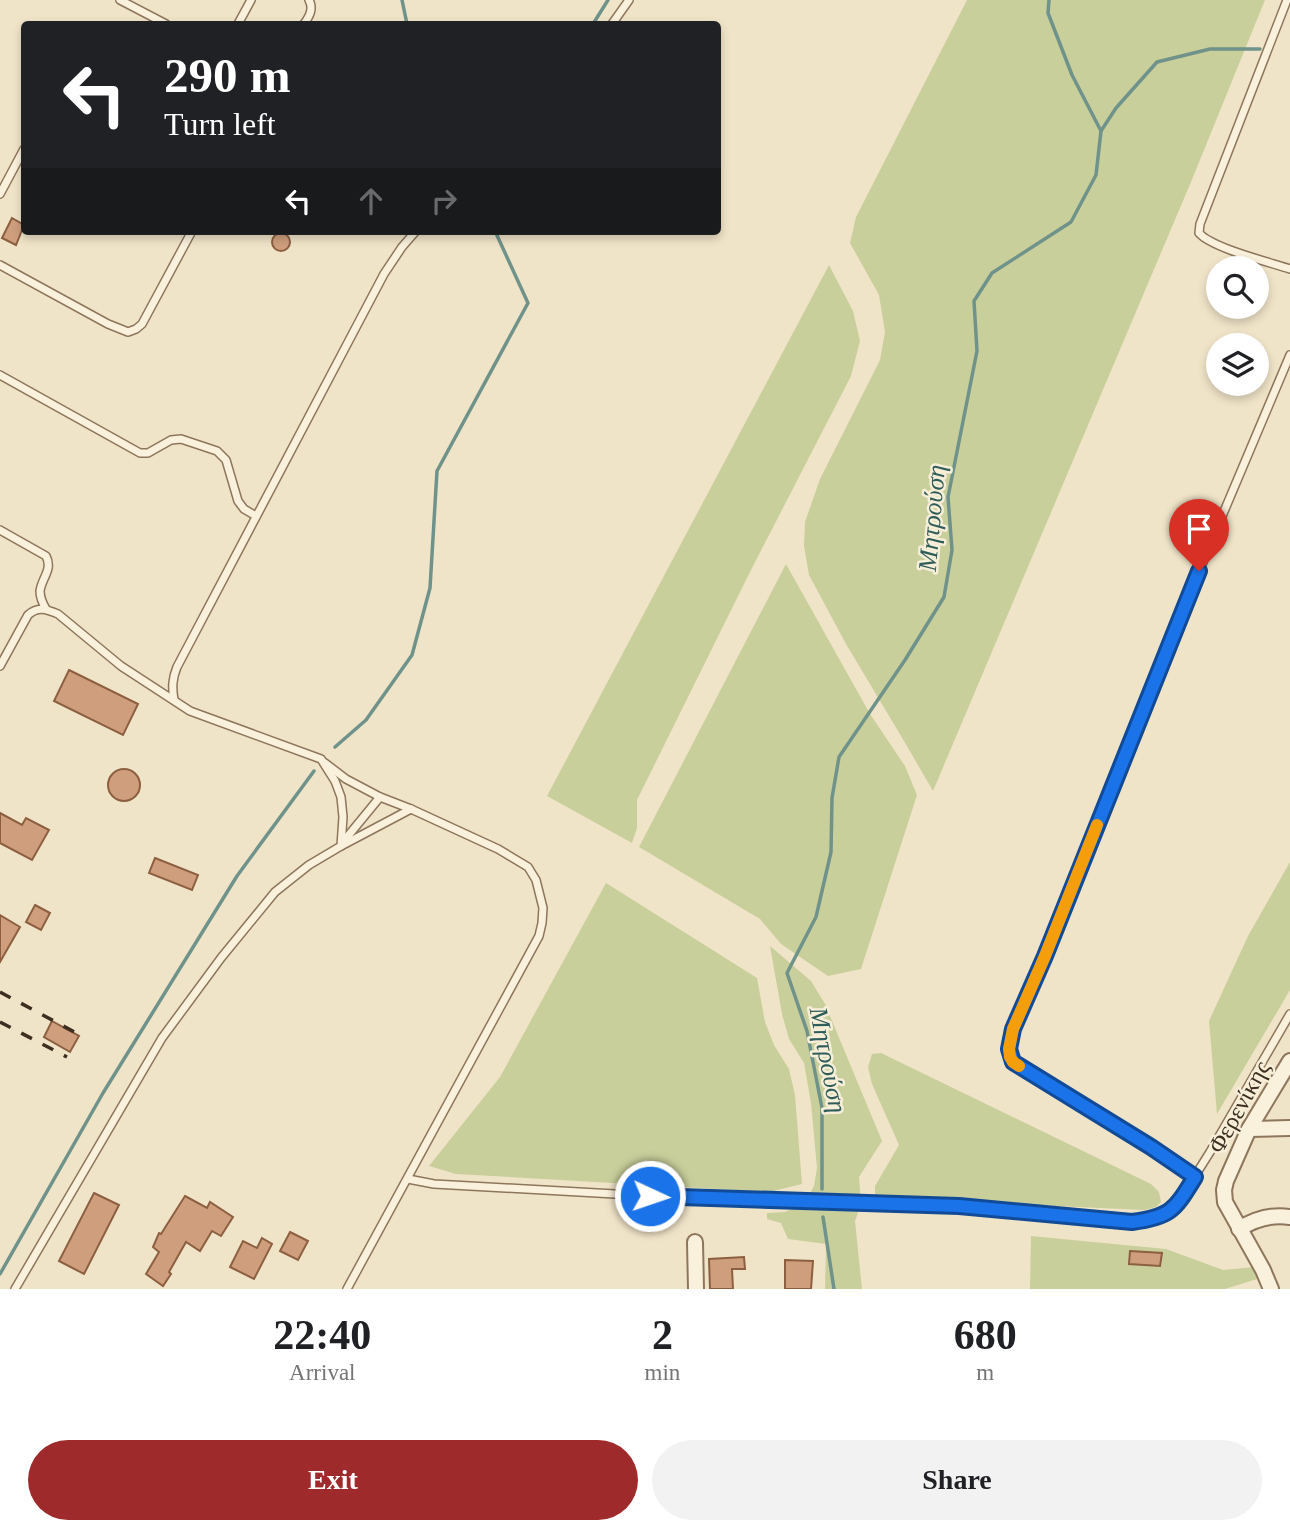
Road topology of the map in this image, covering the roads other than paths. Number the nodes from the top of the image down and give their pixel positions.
1 (120, 0) edge
2 (251, 0) edge
3 (309, 0) edge
4 (629, 0) edge
5 (1287, 0) edge
6 (160, 21) edge
7 (240, 21) edge
8 (306, 21) edge
9 (614, 21) edge
10 (21, 155) edge
11 (0, 194) edge
12 (190, 235) edge
13 (412, 235) edge
14 (0, 265) edge
15 (1290, 269) edge
16 (1290, 355) edge
17 (0, 375) edge
18 (256, 516) junction
19 (0, 530) edge
20 (46, 609) junction
21 (0, 666) edge
22 (174, 701) junction
23 (321, 760) junction
24 (380, 797) junction
25 (411, 809) junction
26 (341, 846) junction
27 (1290, 1014) edge
28 (1290, 1061) edge
29 (1249, 1129) junction
30 (1290, 1129) edge
31 (1195, 1177) junction
32 (408, 1179) junction
33 (1290, 1217) edge
34 (1239, 1229) junction
35 (695, 1242) dead end
36 (15, 1289) edge
37 (348, 1289) edge
38 (695, 1289) edge
39 (1271, 1289) edge

1 - 6 lane
2 - 7 lane
3 - 8 lane
4 - 9 lane
5 - 15 lane
10 - 11 lane
12 - 14 lane
13 - 18 lane
16 - 31 lane
17 - 18 lane
18 - 22 lane
19 - 20 lane
20 - 21 lane
20 - 22 lane
22 - 23 lane
23 - 24 lane
23 - 26 lane
24 - 25 lane
24 - 26 lane
25 - 26 lane
25 - 32 lane
26 - 36 lane
27 - 31 lane
28 - 29 street, Φερενίκης
29 - 30 street
29 - 34 street, Φερενίκης
31 - 32 lane
32 - 37 lane
33 - 34 street
34 - 39 street, Φερενίκης
35 - 38 street

